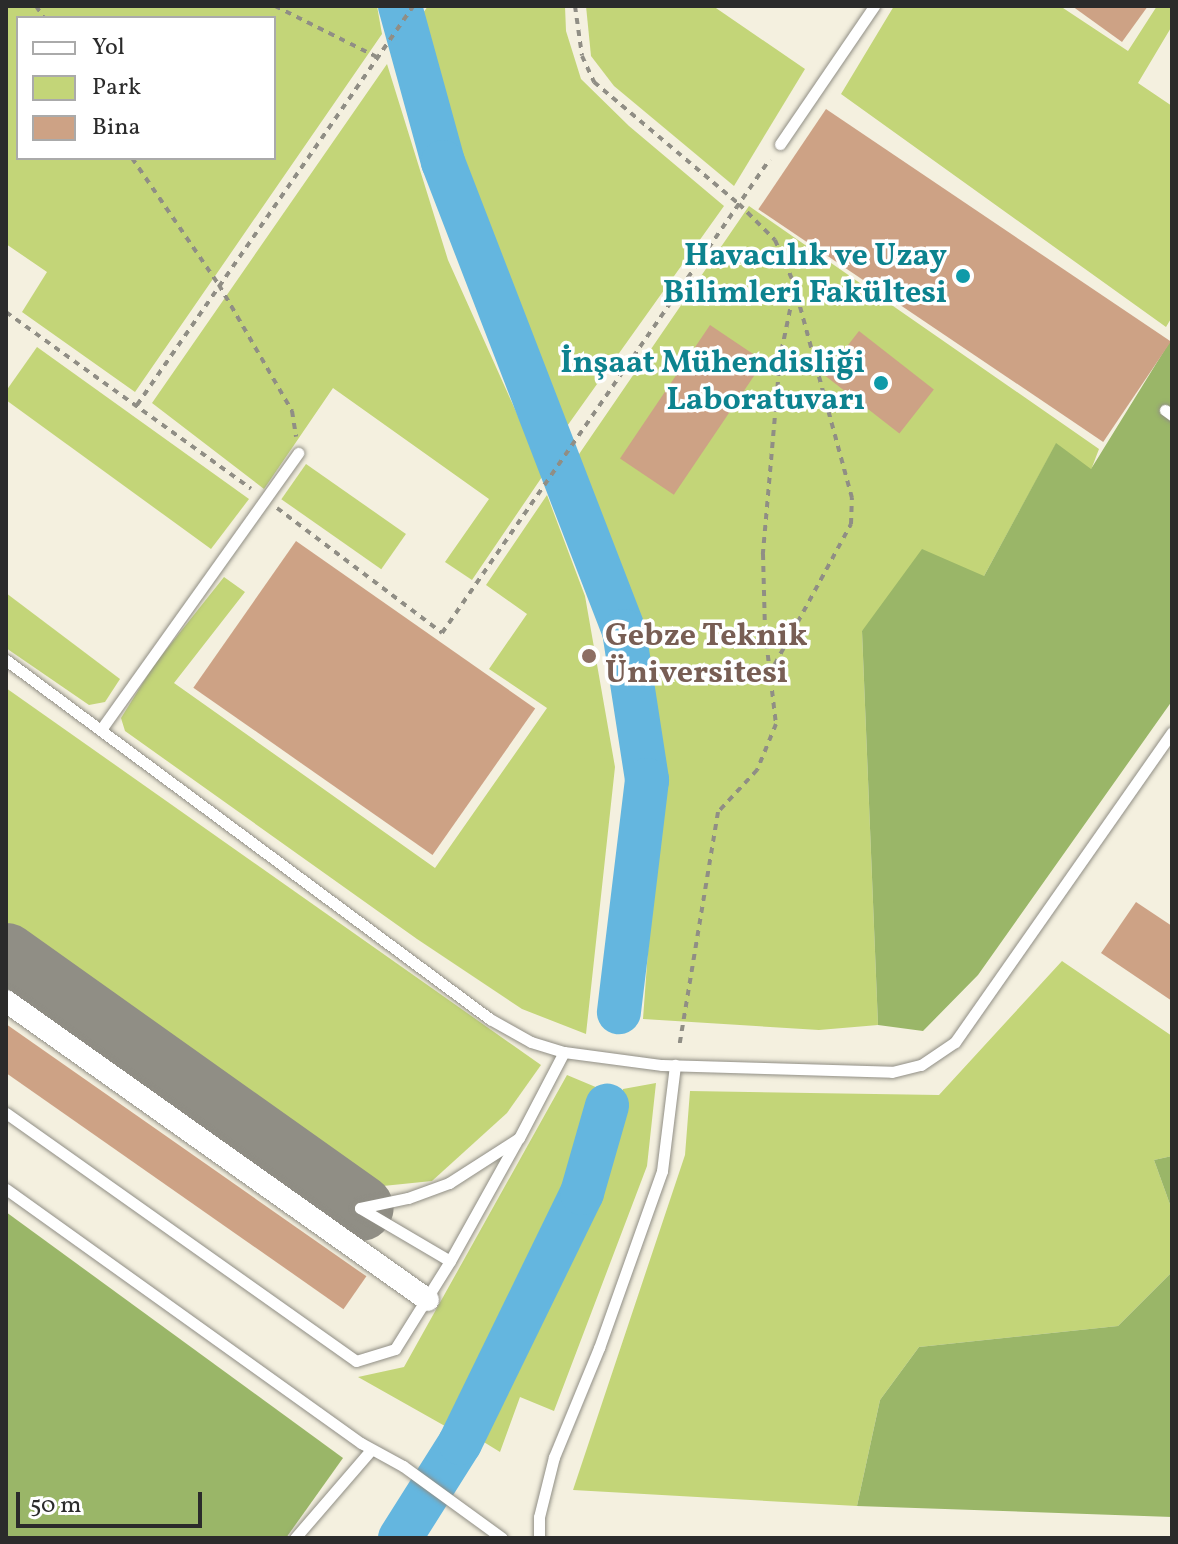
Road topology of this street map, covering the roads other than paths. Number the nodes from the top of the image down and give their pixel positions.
1 (874, 6) edge
2 (780, 144) road end
3 (298, 453) road end
4 (6, 660) edge
5 (102, 728) junction
6 (1172, 732) edge
7 (6, 1001) edge
8 (564, 1052) junction
9 (675, 1065) junction
10 (6, 1113) edge
11 (519, 1138) junction
12 (6, 1189) edge
13 (450, 1261) junction
14 (428, 1300) junction
15 (371, 1450) junction
16 (295, 1538) edge
17 (502, 1538) edge
18 (539, 1538) edge

1 - 2 lane
3 - 5 lane
4 - 5 lane
5 - 8 lane
6 - 9 lane
7 - 14 street
8 - 9 lane
8 - 11 lane
9 - 18 lane
10 - 14 lane
11 - 13 lane
11 - 13 lane
12 - 15 lane
13 - 14 lane
15 - 16 lane
15 - 17 lane

